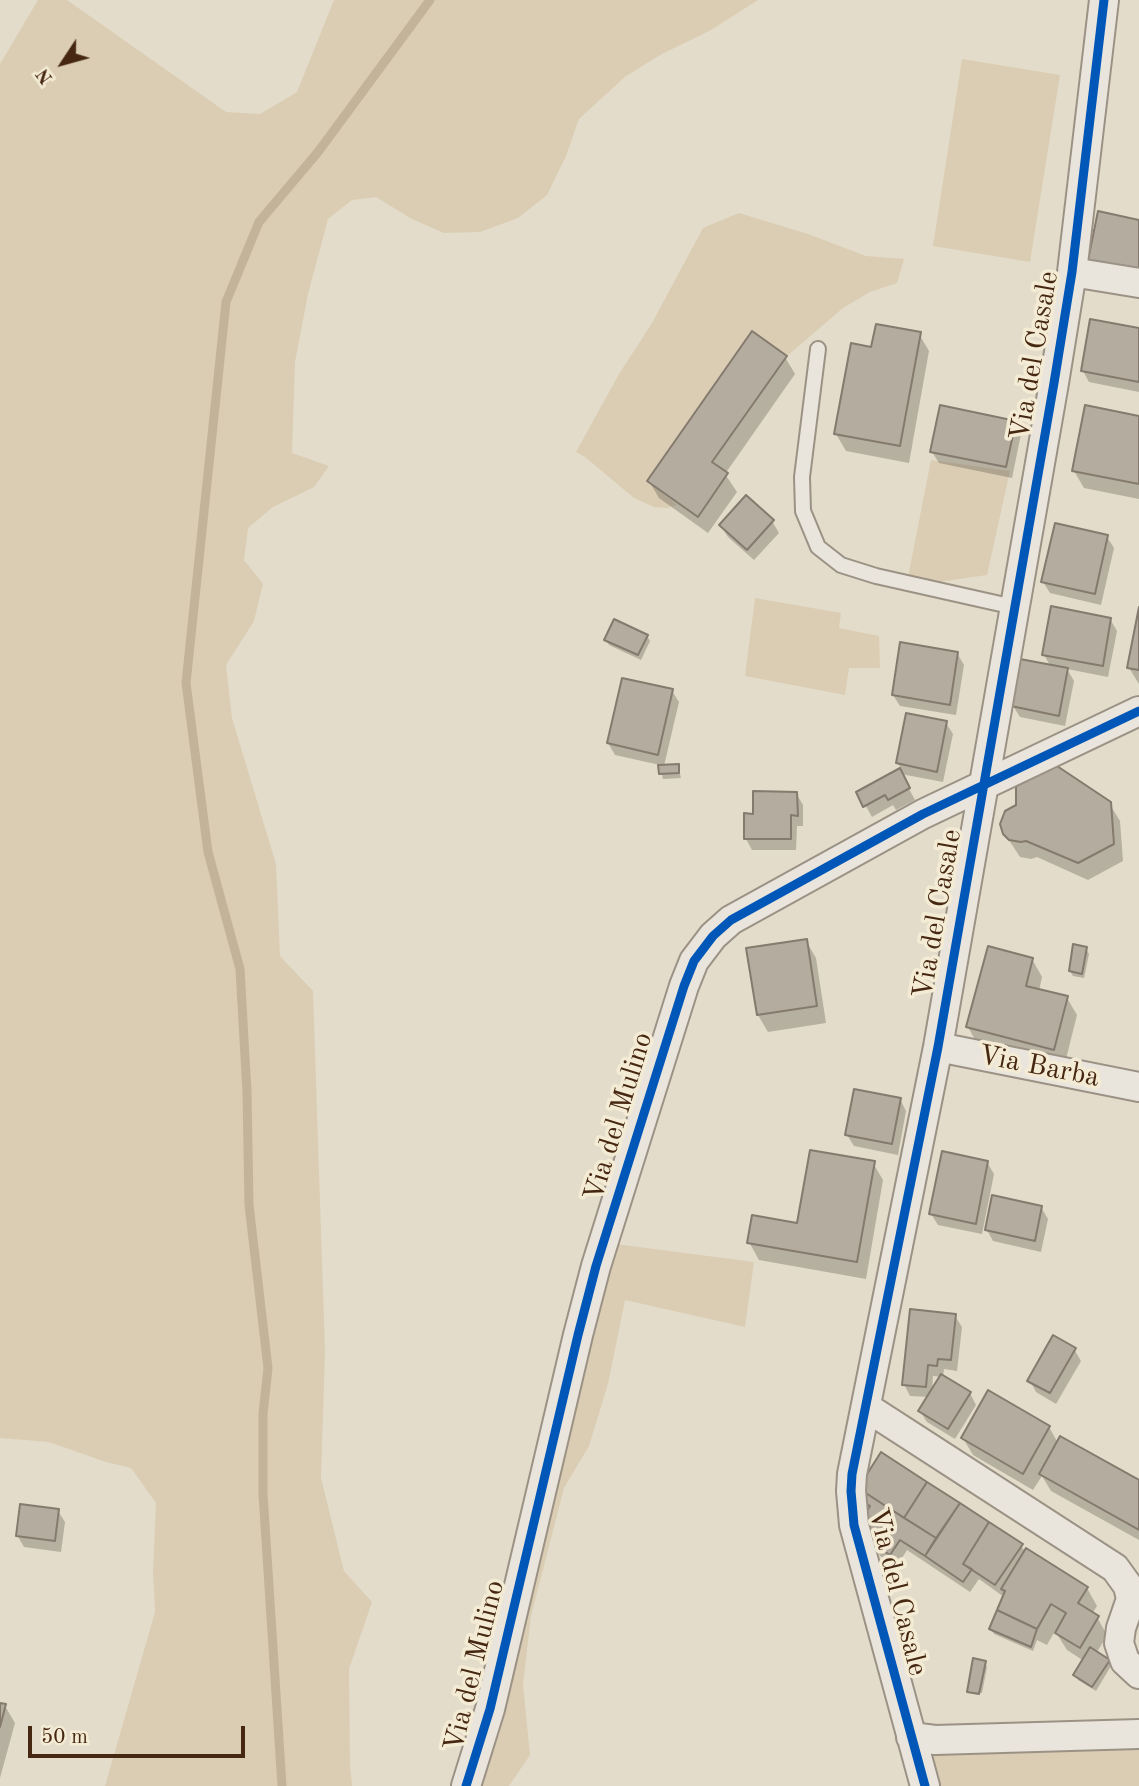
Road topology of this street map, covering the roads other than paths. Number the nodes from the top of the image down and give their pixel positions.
1 (1104, 0) edge
2 (1072, 272) junction
3 (1139, 283) edge
4 (818, 349) dead end
5 (1014, 607) junction
6 (1139, 711) edge
7 (984, 783) junction
8 (938, 1048) junction
9 (1139, 1087) edge
10 (866, 1407) junction
11 (1139, 1674) edge
12 (1139, 1734) edge
13 (911, 1737) junction
14 (466, 1786) edge
15 (925, 1786) edge

1 - 2 street, Via del Casale
2 - 3 street
2 - 5 street, Via del Casale
4 - 5 lane
5 - 7 street, Via del Casale
6 - 7 street, Via del Mulino
7 - 8 street, Via del Casale
7 - 14 street, Via del Mulino
8 - 9 street, Via Barba
8 - 10 street, Via del Casale
10 - 11 street
10 - 13 street, Via del Casale
12 - 13 street
13 - 15 street, Via del Casale

